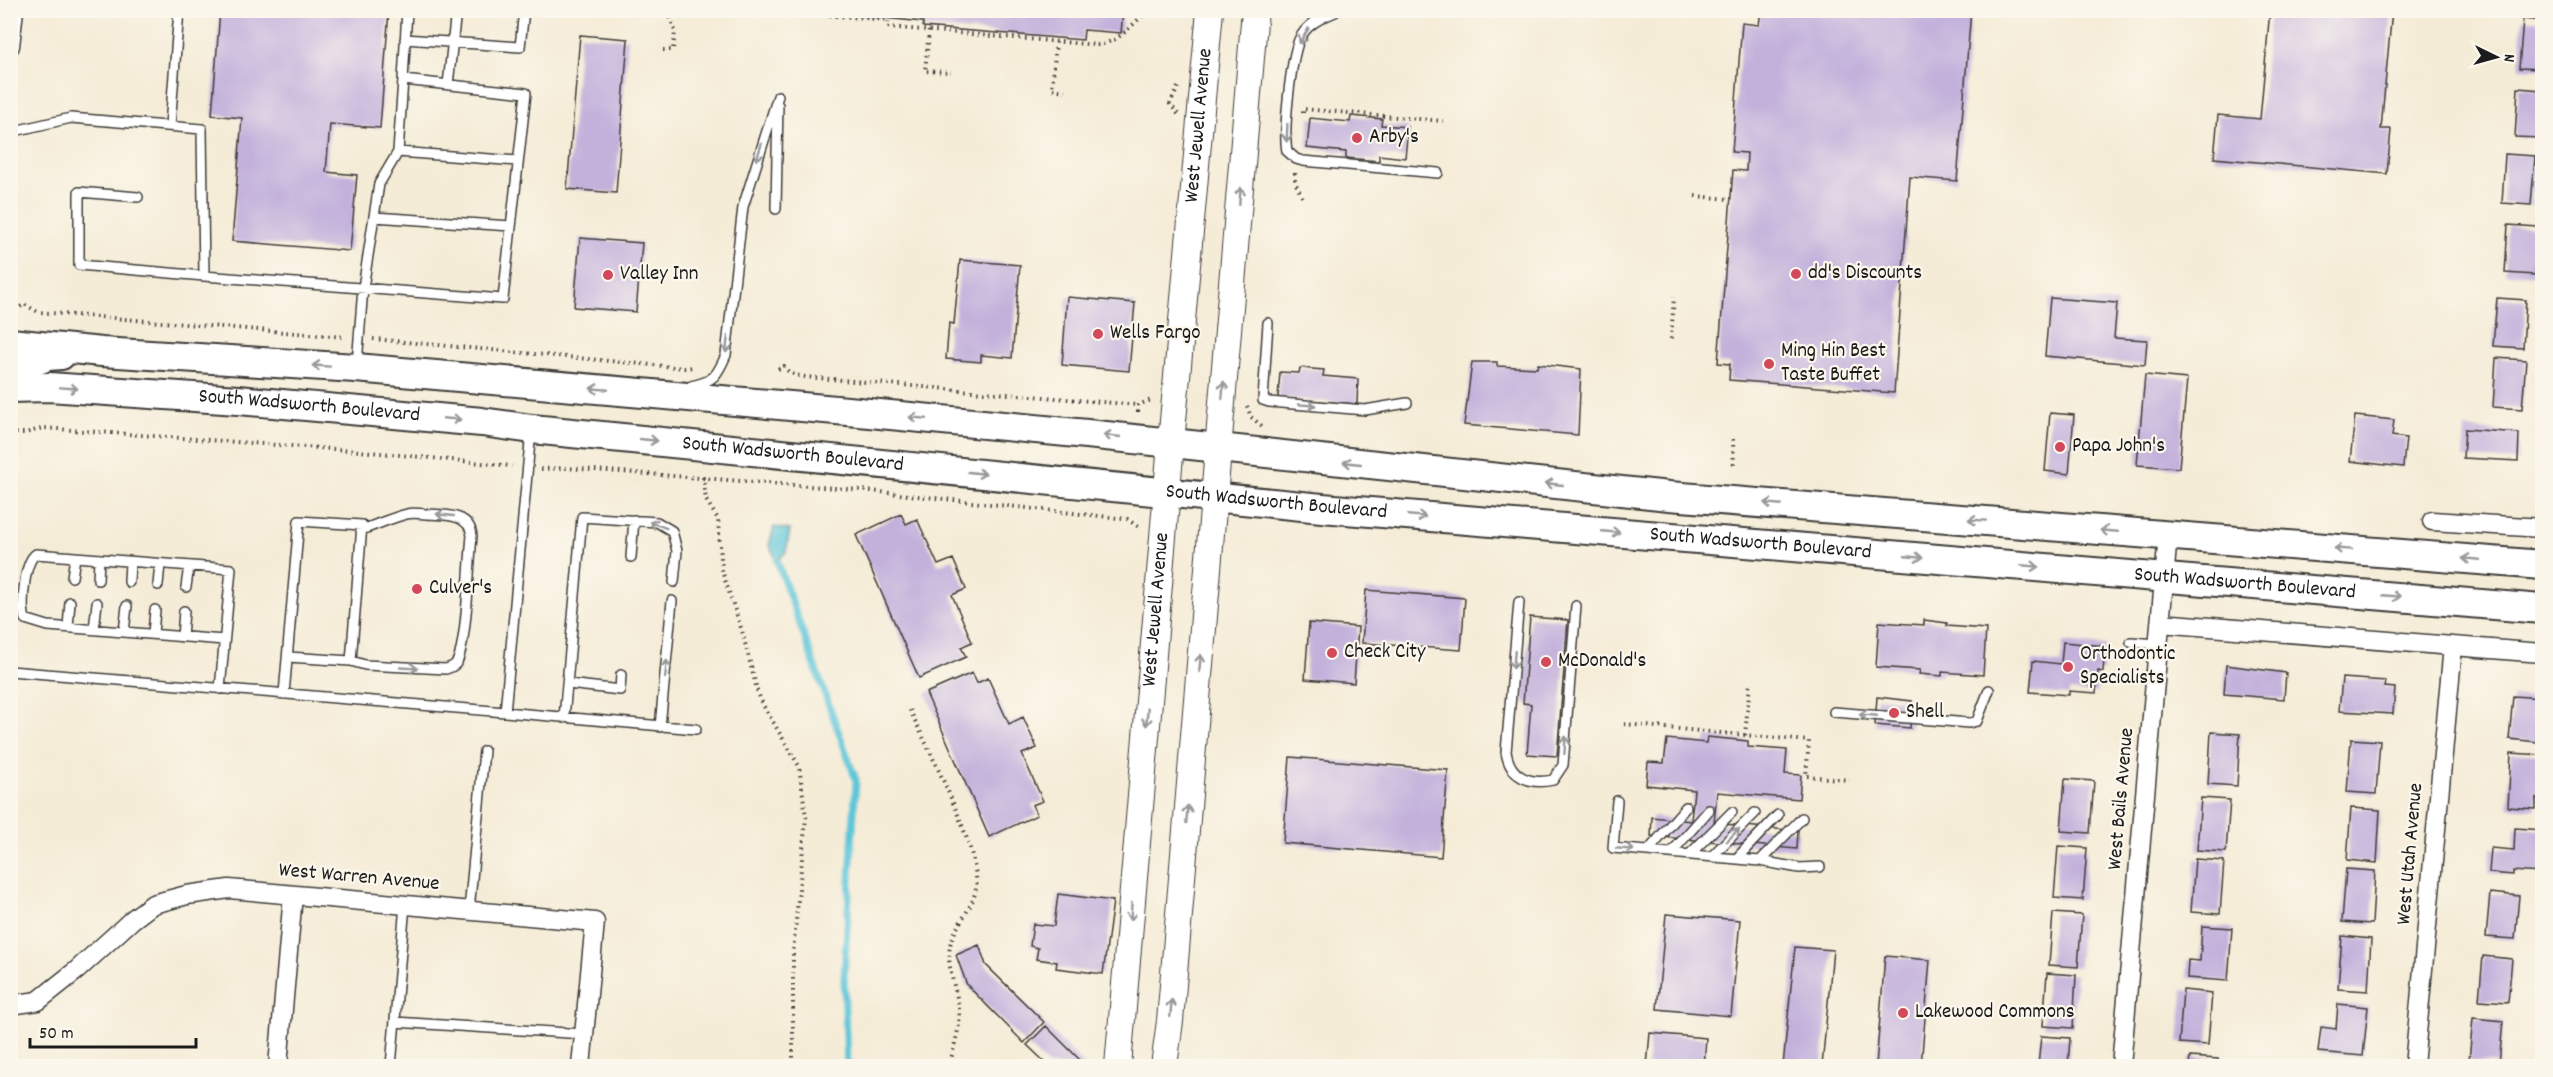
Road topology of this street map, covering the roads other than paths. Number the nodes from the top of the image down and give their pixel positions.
1 (179, 10) edge
2 (407, 10) edge
3 (456, 10) edge
4 (524, 10) edge
5 (1210, 10) edge
6 (1256, 10) edge
7 (1335, 12) dead end
8 (13, 13) edge
9 (405, 39) junction
10 (454, 42) junction
11 (10, 46) edge
12 (403, 80) junction
13 (448, 84) junction
14 (170, 126) junction
15 (10, 132) edge
16 (398, 152) junction
17 (518, 161) junction
18 (1438, 173) dead end
19 (138, 196) dead end
20 (776, 209) dead end
21 (374, 217) junction
22 (511, 226) junction
23 (204, 276) junction
24 (363, 288) junction
25 (1268, 323) dead end
26 (10, 343) edge
27 (102, 352) junction
28 (356, 369) junction
29 (10, 370) edge
30 (10, 387) edge
31 (641, 393) junction
32 (1407, 403) dead end
33 (532, 429) junction
34 (1170, 443) junction
35 (1218, 449) junction
36 (1167, 492) junction
37 (1214, 497) junction
38 (634, 520) junction
39 (2432, 521) dead end
40 (2542, 528) edge
41 (361, 530) junction
42 (2168, 535) junction
43 (75, 557) junction
44 (631, 557) dead end
45 (99, 559) junction
46 (130, 562) junction
47 (160, 564) junction
48 (2542, 565) edge
49 (189, 566) junction
50 (72, 577) dead end
51 (2163, 577) junction
52 (98, 580) dead end
53 (129, 582) dead end
54 (674, 582) dead end
55 (158, 585) dead end
56 (186, 587) dead end
57 (672, 601) dead end
58 (70, 602) dead end
59 (1519, 602) dead end
60 (97, 603) dead end
61 (126, 606) dead end
62 (1576, 606) dead end
63 (2542, 609) edge
64 (155, 610) dead end
65 (184, 611) dead end
66 (2160, 623) junction
67 (68, 627) junction
68 (94, 630) junction
69 (124, 632) junction
70 (153, 634) junction
71 (182, 637) junction
72 (224, 640) junction
73 (2130, 642) dead end
74 (2158, 644) junction
75 (2453, 646) junction
76 (2542, 653) edge
77 (288, 657) junction
78 (351, 661) junction
79 (10, 671) edge
80 (621, 675) dead end
81 (568, 684) junction
82 (219, 689) junction
83 (1989, 690) dead end
84 (284, 694) junction
85 (505, 712) junction
86 (1834, 712) dead end
87 (564, 718) junction
88 (660, 727) junction
89 (696, 729) dead end
90 (484, 751) dead end
91 (1617, 801) dead end
92 (1686, 807) dead end
93 (1709, 810) dead end
94 (1732, 812) dead end
95 (1755, 813) dead end
96 (1778, 816) dead end
97 (1802, 818) dead end
98 (1648, 851) junction
99 (1671, 853) junction
100 (1690, 854) junction
101 (1712, 856) junction
102 (1736, 859) junction
103 (1760, 861) junction
104 (1820, 867) dead end
105 (293, 895) junction
106 (405, 905) junction
107 (469, 911) junction
108 (10, 1005) edge
109 (395, 1022) junction
110 (584, 1034) junction
111 (278, 1066) edge
112 (391, 1066) edge
113 (581, 1066) edge
114 (1118, 1066) edge
115 (1164, 1066) edge
116 (2121, 1066) edge
117 (2414, 1066) edge

1 - 14 lane
2 - 9 lane
3 - 10 lane
4 - 10 lane
5 - 34 main road, West Jewell Avenue
35 -> 6 main road
7 -> 18 lane
8 - 11 street
9 - 10 lane
9 - 12 lane
10 - 13 lane
12 - 13 lane
12 - 16 lane
13 - 17 lane
14 - 15 lane
14 - 23 lane
16 - 17 lane
16 - 21 lane
17 - 22 lane
19 - 23 lane
20 -> 31 lane
21 - 22 lane
21 - 24 lane
22 - 24 lane
23 - 24 lane
24 - 28 lane
25 -> 32 lane
26 - 27 main road, South Wadsworth Boulevard
28 -> 27 main road, South Wadsworth Boulevard
27 - 29 main road
31 -> 28 main road, South Wadsworth Boulevard
30 -> 33 main road, South Wadsworth Boulevard
34 -> 31 main road, South Wadsworth Boulevard
33 -> 36 main road, South Wadsworth Boulevard
33 - 85 lane
34 - 35 main road, South Wadsworth Boulevard
34 - 36 main road, West Jewell Avenue
35 - 37 main road
42 -> 35 main road, South Wadsworth Boulevard
36 - 37 main road, South Wadsworth Boulevard
36 -> 114 main road, West Jewell Avenue
37 -> 51 main road, South Wadsworth Boulevard
115 -> 37 main road
38 - 44 lane
54 -> 38 lane
38 - 81 lane
39 - 40 street
41 - 77 lane
41 - 78 lane
78 -> 41 lane
48 -> 42 main road, South Wadsworth Boulevard
42 - 51 street, West Bails Avenue
43 - 45 lane
43 - 50 lane
43 - 67 lane
45 - 46 lane
45 - 52 lane
46 - 47 lane
46 - 53 lane
47 - 49 lane
47 - 55 lane
49 - 56 lane
49 - 72 lane
51 -> 63 main road, South Wadsworth Boulevard
51 - 66 street, West Bails Avenue
88 -> 57 lane
58 - 67 lane
59 -> 62 lane
60 - 68 lane
61 - 69 lane
64 - 70 lane
65 - 71 lane
66 - 74 street, West Bails Avenue
66 - 75 street
67 - 68 lane
68 - 69 lane
69 - 70 lane
70 - 71 lane
71 - 72 lane
72 - 82 lane
73 - 74 lane
74 - 116 street, West Bails Avenue
75 - 76 street
75 - 117 street, West Utah Avenue
77 - 78 lane
77 - 84 lane
79 - 82 lane
80 - 81 lane
81 - 87 lane
82 - 84 lane
83 -> 86 lane
84 - 85 lane
85 - 87 lane
87 - 88 lane
88 - 89 lane
90 - 107 lane
91 -> 98 lane
92 - 98 lane
93 - 99 lane
94 - 100 lane
101 -> 95 lane
96 - 102 lane
97 - 103 lane
98 - 99 lane
99 - 100 lane
100 - 101 lane
101 - 102 lane
102 - 103 lane
103 - 104 lane
105 - 106 street, West Warren Avenue
105 - 108 street, West Warren Avenue
105 - 111 street
106 - 107 street, West Warren Avenue
106 - 109 lane
107 - 110 street, West Warren Avenue
109 - 110 lane
109 - 112 lane
110 - 113 street, West Warren Avenue

